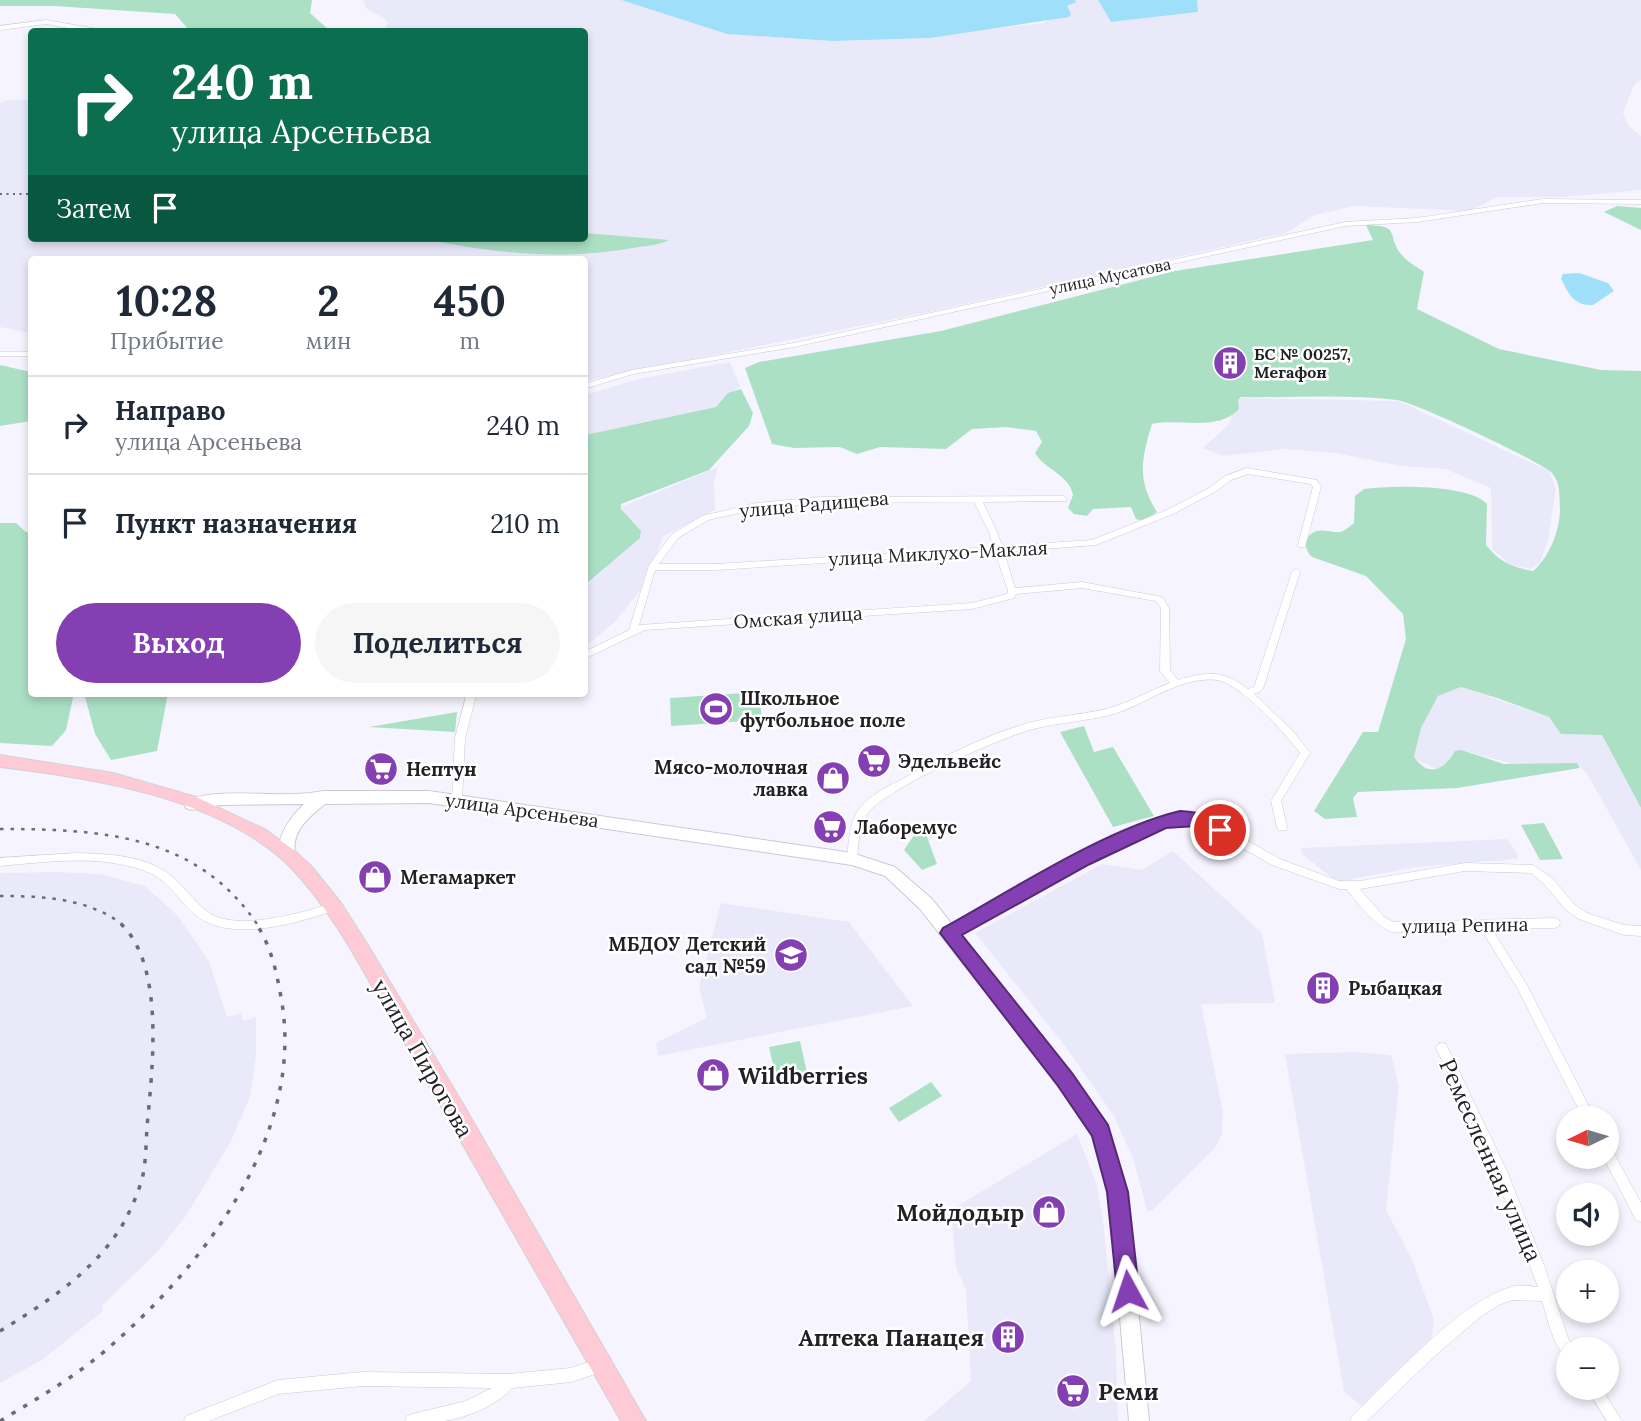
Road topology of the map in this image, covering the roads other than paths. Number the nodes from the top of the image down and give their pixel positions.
1 (0, 28) edge
2 (80, 28) edge
3 (1641, 202) edge
4 (0, 354) edge
5 (28, 354) edge
6 (588, 386) edge
7 (1063, 499) dead end
8 (978, 501) junction
9 (1302, 545) dead end
10 (999, 549) junction
11 (652, 567) junction
12 (1296, 572) dead end
13 (1012, 590) junction
14 (633, 629) junction
15 (588, 654) edge
16 (1177, 684) junction
17 (1250, 692) junction
18 (471, 697) edge
19 (0, 761) edge
20 (323, 797) junction
21 (457, 800) junction
22 (191, 804) junction
23 (1282, 827) dead end
24 (287, 855) junction
25 (852, 859) junction
26 (0, 862) edge
27 (1350, 886) junction
28 (333, 907) junction
29 (1555, 923) dead end
30 (1485, 927) junction
31 (949, 933) junction
32 (1639, 933) edge
33 (1441, 1048) dead end
34 (1583, 1106) edge
35 (1616, 1169) edge
36 (1641, 1216) edge
37 (1545, 1294) junction
38 (1562, 1337) edge
39 (601, 1365) junction
40 (509, 1381) junction
41 (1600, 1400) edge
42 (191, 1421) edge
43 (412, 1421) edge
44 (634, 1421) edge
45 (1139, 1421) edge
46 (1357, 1421) edge
47 (1615, 1421) edge

1 - 2 street
3 - 6 street, улица Мусатова
4 - 5 street
7 - 8 street, улица Радищева
8 - 10 street
8 - 11 street, улица Радищева
9 - 10 street, улица Миклухо-Маклая
10 - 11 street, улица Миклухо-Маклая
10 - 13 street
11 - 14 street, улица Радищева
12 - 17 street
13 - 14 street, Омская улица
13 - 16 street
14 - 15 street, Омская улица
16 - 17 street
16 - 25 street
17 - 23 street
18 - 21 street
19 - 22 main road, улица Пирогова
20 - 21 main road, улица Арсеньева
20 - 22 main road, улица Арсеньева
20 - 24 main road
21 - 25 main road, улица Арсеньева
22 - 24 main road, улица Пирогова
24 - 28 main road, улица Пирогова
25 - 31 main road, улица Арсеньева
26 - 28 street
27 - 30 street, улица Репина
27 - 31 street
27 - 32 street
28 - 39 main road, улица Пирогова
29 - 30 street, улица Репина
30 - 34 street
31 - 45 main road, улица Арсеньева
33 - 37 street, Ремесленная улица
35 - 36 street
37 - 38 street, Ремесленная улица
37 - 46 street
39 - 40 street
39 - 44 main road, улица Пирогова
40 - 42 street
40 - 43 street
41 - 47 street

